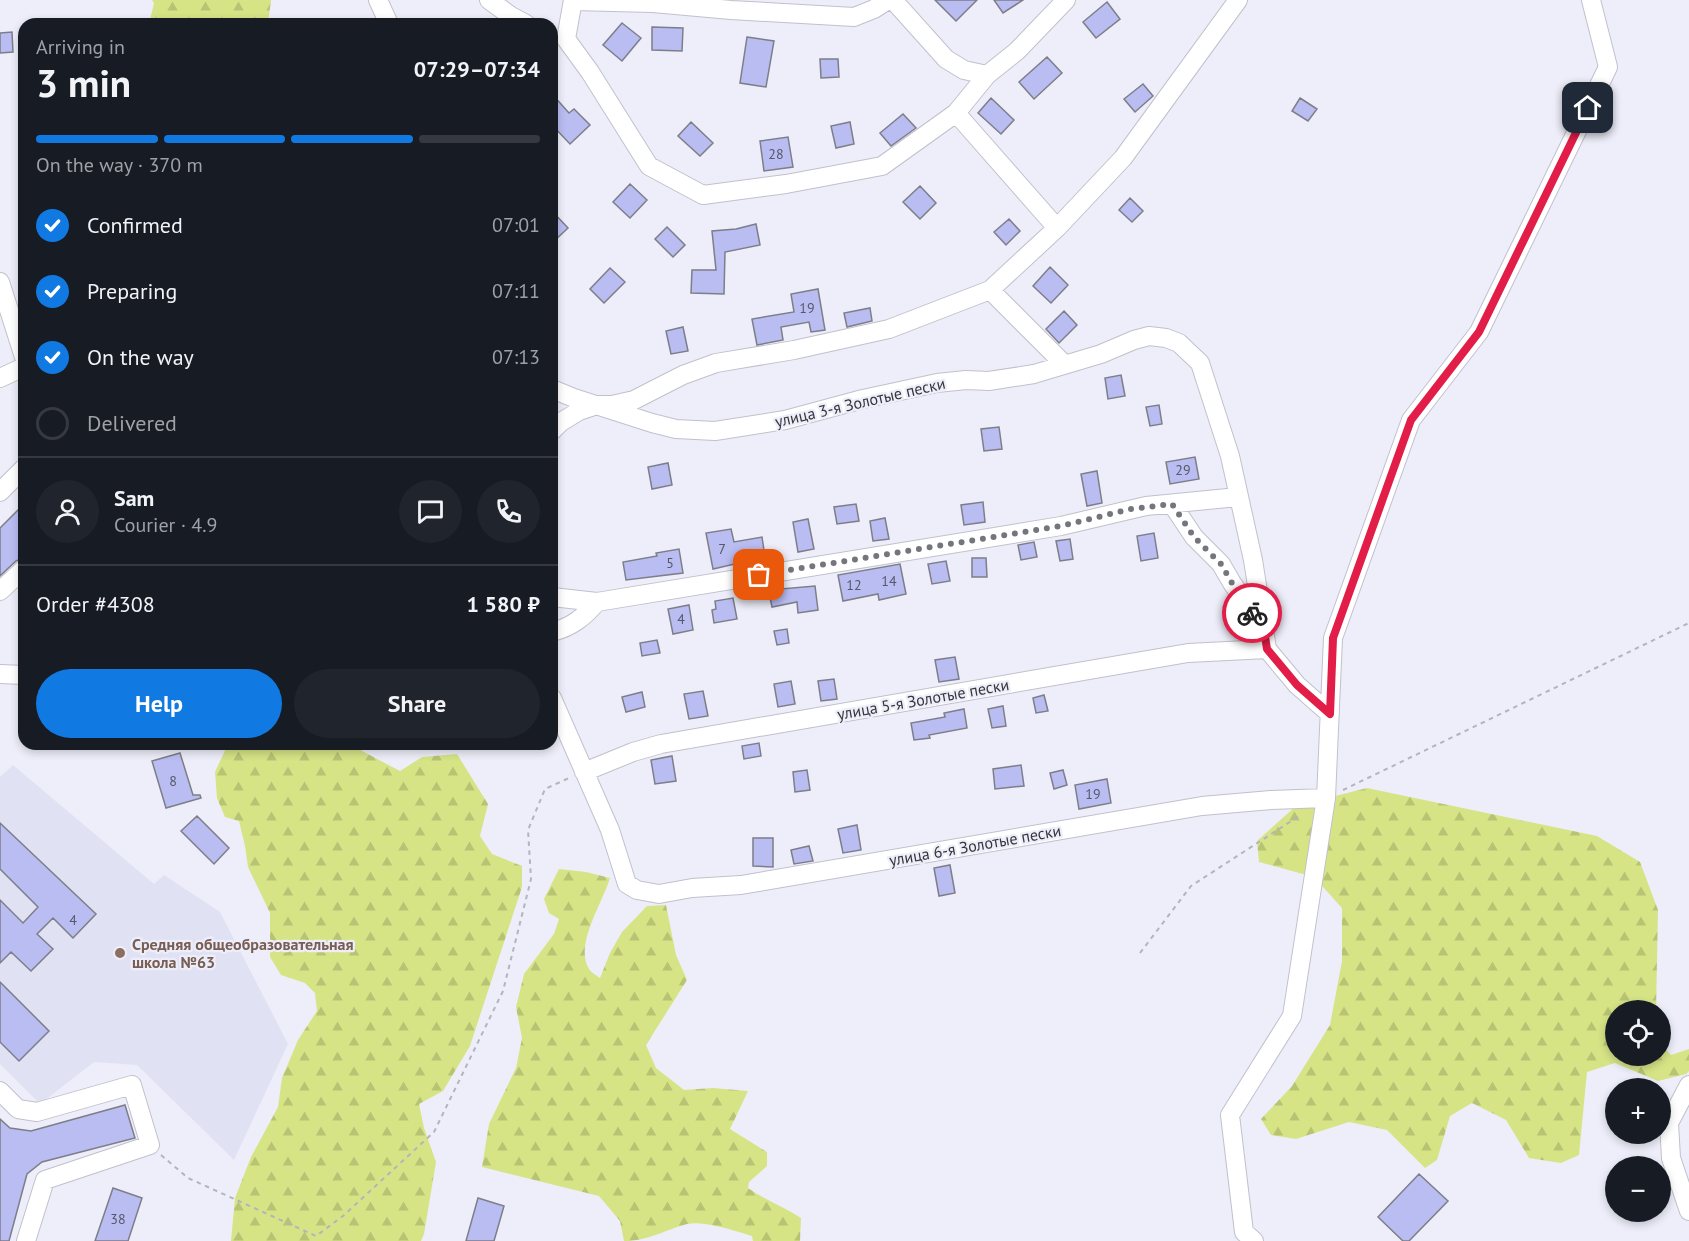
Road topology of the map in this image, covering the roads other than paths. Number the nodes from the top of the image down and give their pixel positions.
1 (378, 0) edge
2 (489, 0) edge
3 (573, 0) edge
4 (888, 0) edge
5 (893, 0) edge
6 (1066, 0) edge
7 (1238, 0) edge
8 (1591, 0) edge
9 (732, 5) edge
10 (386, 18) edge
11 (512, 18) edge
12 (559, 37) edge
13 (987, 75) junction
14 (956, 112) junction
15 (1057, 228) junction
16 (0, 282) edge
17 (990, 290) junction
18 (18, 338) edge
19 (1064, 364) junction
20 (18, 370) edge
21 (0, 378) edge
22 (558, 391) edge
23 (597, 405) junction
24 (558, 425) edge
25 (18, 474) edge
26 (0, 492) edge
27 (1238, 497) junction
28 (1172, 504) junction
29 (18, 574) edge
30 (0, 591) edge
31 (558, 598) edge
32 (597, 602) junction
33 (558, 630) edge
34 (1264, 630) junction
35 (1267, 649) junction
36 (0, 674) edge
37 (18, 675) edge
38 (558, 712) edge
39 (1330, 714) junction
40 (584, 772) junction
41 (1326, 798) junction
42 (1689, 1085) edge
43 (0, 1090) edge
44 (1689, 1211) edge
45 (26, 1241) edge
46 (1254, 1241) edge

1 - 10 street
2 - 11 street
3 - 9 street
3 - 12 street
4 - 9 street
5 - 13 street
6 - 13 street
7 - 15 street
8 - 39 street
12 - 14 street
13 - 14 street
14 - 15 street
15 - 17 street
16 - 18 street
17 - 19 street
17 - 23 street
19 - 23 street, улица 3-я Золотые пески
19 - 27 street, улица 3-я Золотые пески
20 - 21 street
22 - 23 street, улица 3-я Золотые пески
23 - 24 street
25 - 26 street
27 - 28 street
27 - 34 street, улица 3-я Золотые пески
28 - 32 street
28 - 34 street
29 - 30 street
31 - 32 street
32 - 33 street
34 - 35 street, улица 3-я Золотые пески
35 - 39 street
35 - 40 street, улица 5-я Золотые пески
36 - 37 street
38 - 40 street
39 - 41 street
40 - 41 street, улица 6-я Золотые пески
41 - 46 street
42 - 44 street
43 - 45 street

